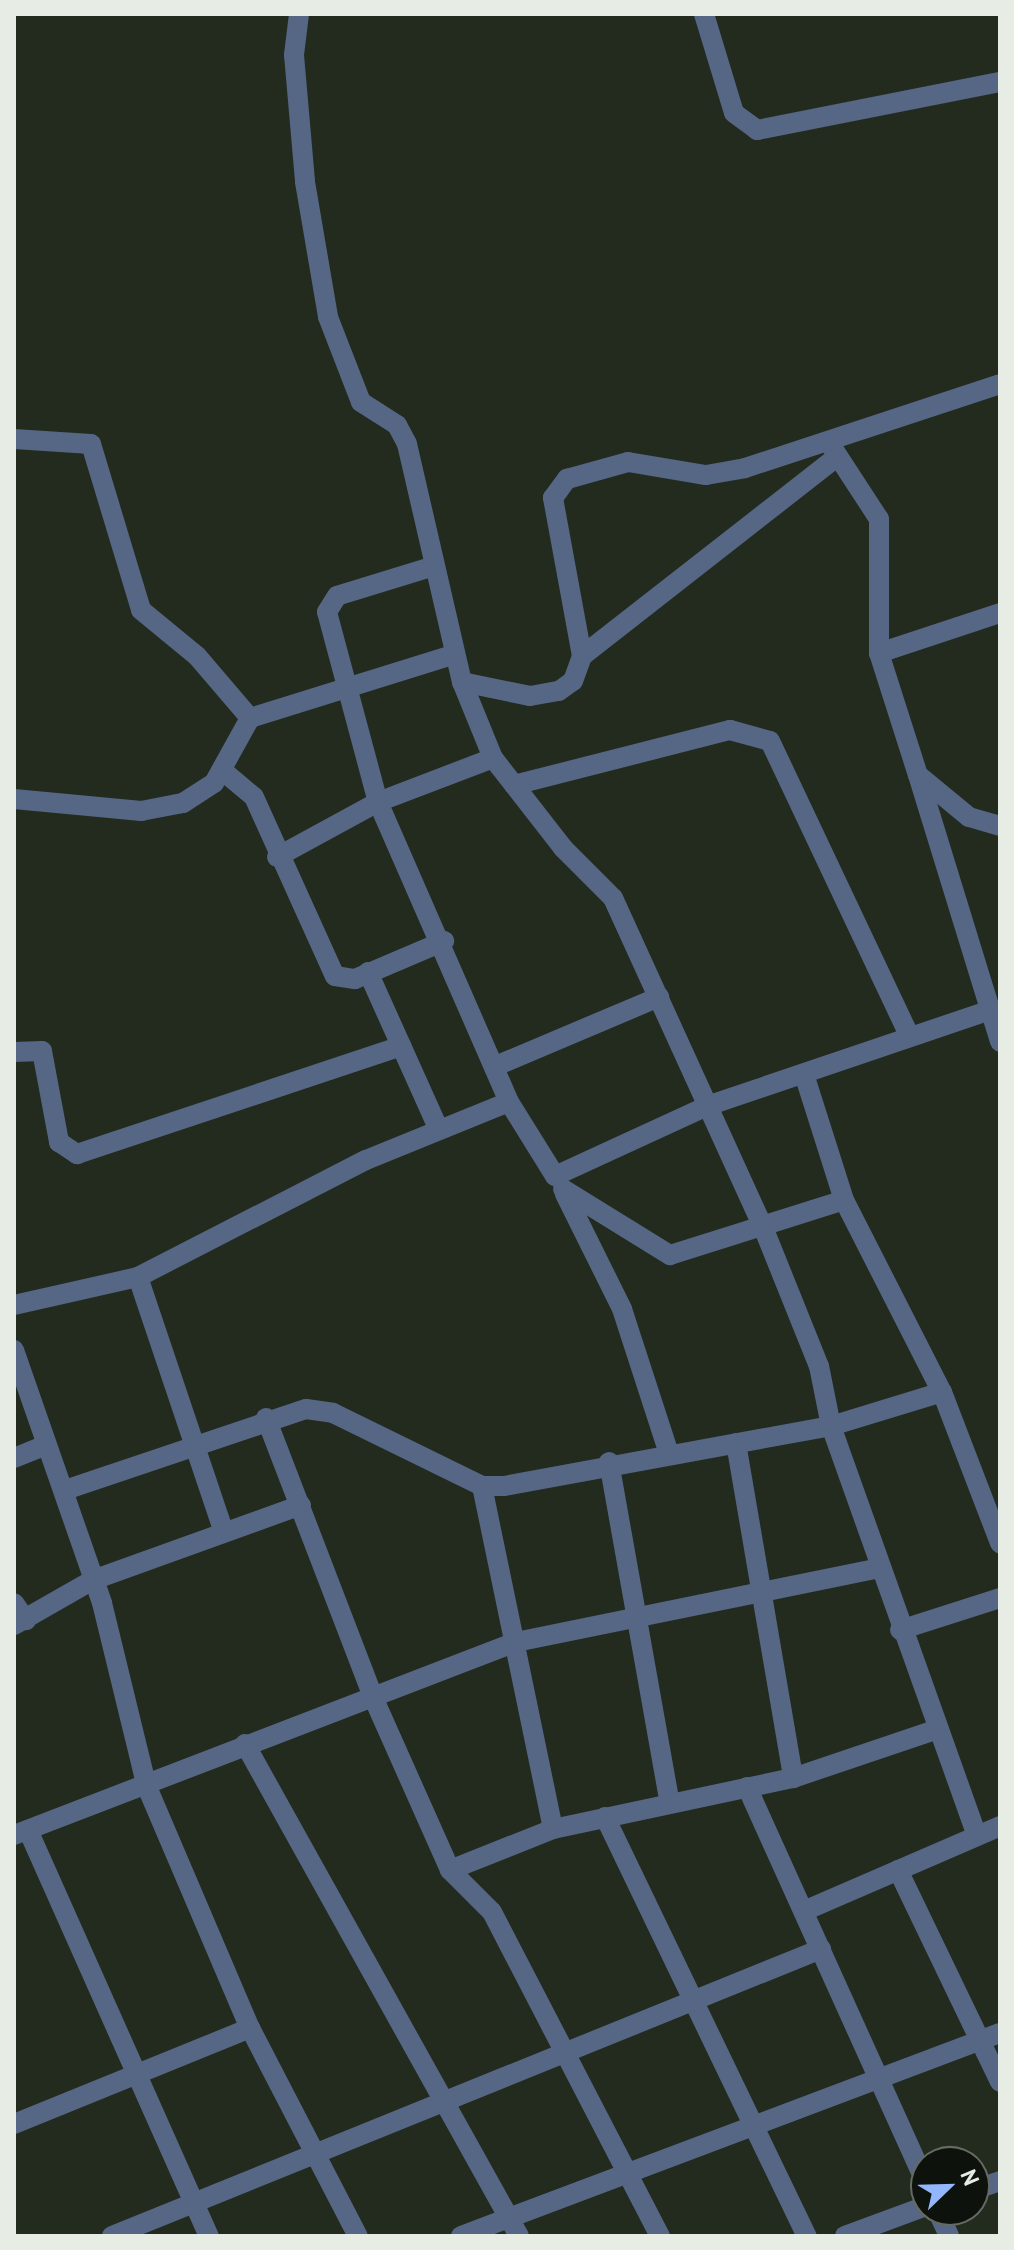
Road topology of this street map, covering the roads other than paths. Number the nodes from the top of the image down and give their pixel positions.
1 (299, 14) edge
2 (704, 14) edge
3 (1000, 82) edge
4 (1000, 384) edge
5 (14, 439) edge
6 (834, 451) junction
7 (431, 567) junction
8 (1000, 613) edge
9 (879, 653) junction
10 (452, 655) junction
11 (582, 656) junction
12 (462, 682) junction
13 (343, 686) junction
14 (250, 718) junction
15 (493, 758) junction
16 (223, 771) junction
17 (918, 775) junction
18 (514, 785) junction
19 (14, 799) edge
20 (378, 802) junction
21 (1000, 826) edge
22 (277, 857) junction
23 (444, 941) junction
24 (368, 972) junction
25 (659, 997) junction
26 (990, 1010) junction
27 (910, 1037) junction
28 (1000, 1039) edge
29 (401, 1046) junction
30 (14, 1052) edge
31 (498, 1065) junction
32 (804, 1074) junction
33 (509, 1102) junction
34 (707, 1106) junction
35 (439, 1130) junction
36 (559, 1183) junction
37 (844, 1200) junction
38 (763, 1227) junction
39 (138, 1277) junction
40 (14, 1305) edge
41 (14, 1350) edge
42 (942, 1392) junction
43 (266, 1418) junction
44 (831, 1426) junction
45 (195, 1442) junction
46 (736, 1443) junction
47 (47, 1445) junction
48 (669, 1454) junction
49 (14, 1458) edge
50 (609, 1462) junction
51 (482, 1486) junction
52 (65, 1490) junction
53 (301, 1505) junction
54 (223, 1529) junction
55 (1000, 1543) edge
56 (879, 1568) junction
57 (93, 1580) junction
58 (758, 1592) junction
59 (1000, 1598) edge
60 (633, 1615) junction
61 (18, 1616) edge
62 (900, 1630) junction
63 (516, 1642) junction
64 (373, 1697) junction
65 (935, 1730) junction
66 (245, 1744) junction
67 (793, 1778) junction
68 (147, 1787) junction
69 (747, 1787) junction
70 (670, 1803) junction
71 (605, 1817) junction
72 (1000, 1826) edge
73 (553, 1829) junction
74 (21, 1832) edge
75 (977, 1835) junction
76 (450, 1870) junction
77 (898, 1870) junction
78 (804, 1911) junction
79 (821, 1949) junction
80 (691, 2002) junction
81 (250, 2028) junction
82 (990, 2037) edge
83 (564, 2051) junction
84 (138, 2077) junction
85 (879, 2078) junction
86 (1000, 2082) edge
87 (443, 2099) junction
88 (14, 2124) edge
89 (758, 2125) junction
90 (910, 2148) edge
91 (312, 2152) junction
92 (628, 2175) junction
93 (193, 2199) junction
94 (910, 2212) edge
95 (514, 2227) edge
96 (112, 2236) edge
97 (209, 2236) edge
98 (358, 2236) edge
99 (461, 2236) edge
100 (660, 2236) edge
101 (807, 2236) edge
102 (845, 2236) edge

1 - 7 street
2 - 3 street
4 - 6 street
5 - 14 street
6 - 9 street
6 - 11 street
6 - 11 street
7 - 10 street
7 - 13 street
8 - 9 street
9 - 17 street
10 - 12 street
10 - 13 street
11 - 12 street
12 - 15 street
13 - 14 street
13 - 20 street
14 - 16 street
15 - 18 street
15 - 20 street
16 - 19 street
16 - 22 street
17 - 21 street
17 - 26 street
18 - 25 street
18 - 27 street
20 - 22 street
20 - 23 street
22 - 24 street
23 - 24 street
23 - 31 street
24 - 29 street
25 - 31 street
25 - 34 street
26 - 27 street
26 - 28 street
27 - 32 street
29 - 30 street
29 - 35 street
31 - 33 street
32 - 34 street
32 - 37 street
33 - 35 street
33 - 36 street
34 - 36 street
34 - 38 street
35 - 39 street
36 - 38 street
36 - 48 street
37 - 38 street
37 - 42 street
38 - 44 street
39 - 40 street
39 - 45 street
41 - 47 street
42 - 44 street
42 - 55 street
43 - 45 street
43 - 51 street
43 - 53 street
44 - 46 street
44 - 56 street
45 - 52 street
45 - 54 street
46 - 48 street
46 - 58 street
47 - 49 street
47 - 52 street
48 - 50 street
50 - 51 street
50 - 60 street
51 - 63 street
52 - 57 street
53 - 54 street
53 - 64 street
54 - 57 street
56 - 58 street
56 - 62 street
57 - 61 street
57 - 68 street
58 - 60 street
58 - 67 street
59 - 62 street
60 - 63 street
60 - 70 street
62 - 65 street
63 - 64 street
63 - 73 street
64 - 66 street
64 - 76 street
65 - 67 street
65 - 75 street
66 - 68 street
66 - 87 street
67 - 69 street
68 - 74 street
68 - 81 street
69 - 70 street
69 - 78 street
70 - 71 street
71 - 73 street
71 - 80 street
72 - 75 street
73 - 76 street
74 - 84 street
75 - 77 street
76 - 83 street
77 - 78 street
77 - 82 street
78 - 79 street
79 - 80 street
79 - 85 street
80 - 83 street
80 - 89 street
81 - 84 street
81 - 91 street
82 - 85 street
82 - 86 street
83 - 87 street
83 - 92 street
84 - 88 street
84 - 93 street
85 - 89 street
85 - 90 street
87 - 91 street
87 - 95 street
89 - 92 street
89 - 101 street
91 - 93 street
91 - 98 street
92 - 95 street
92 - 100 street
93 - 96 street
93 - 97 street
94 - 102 street
95 - 99 street

